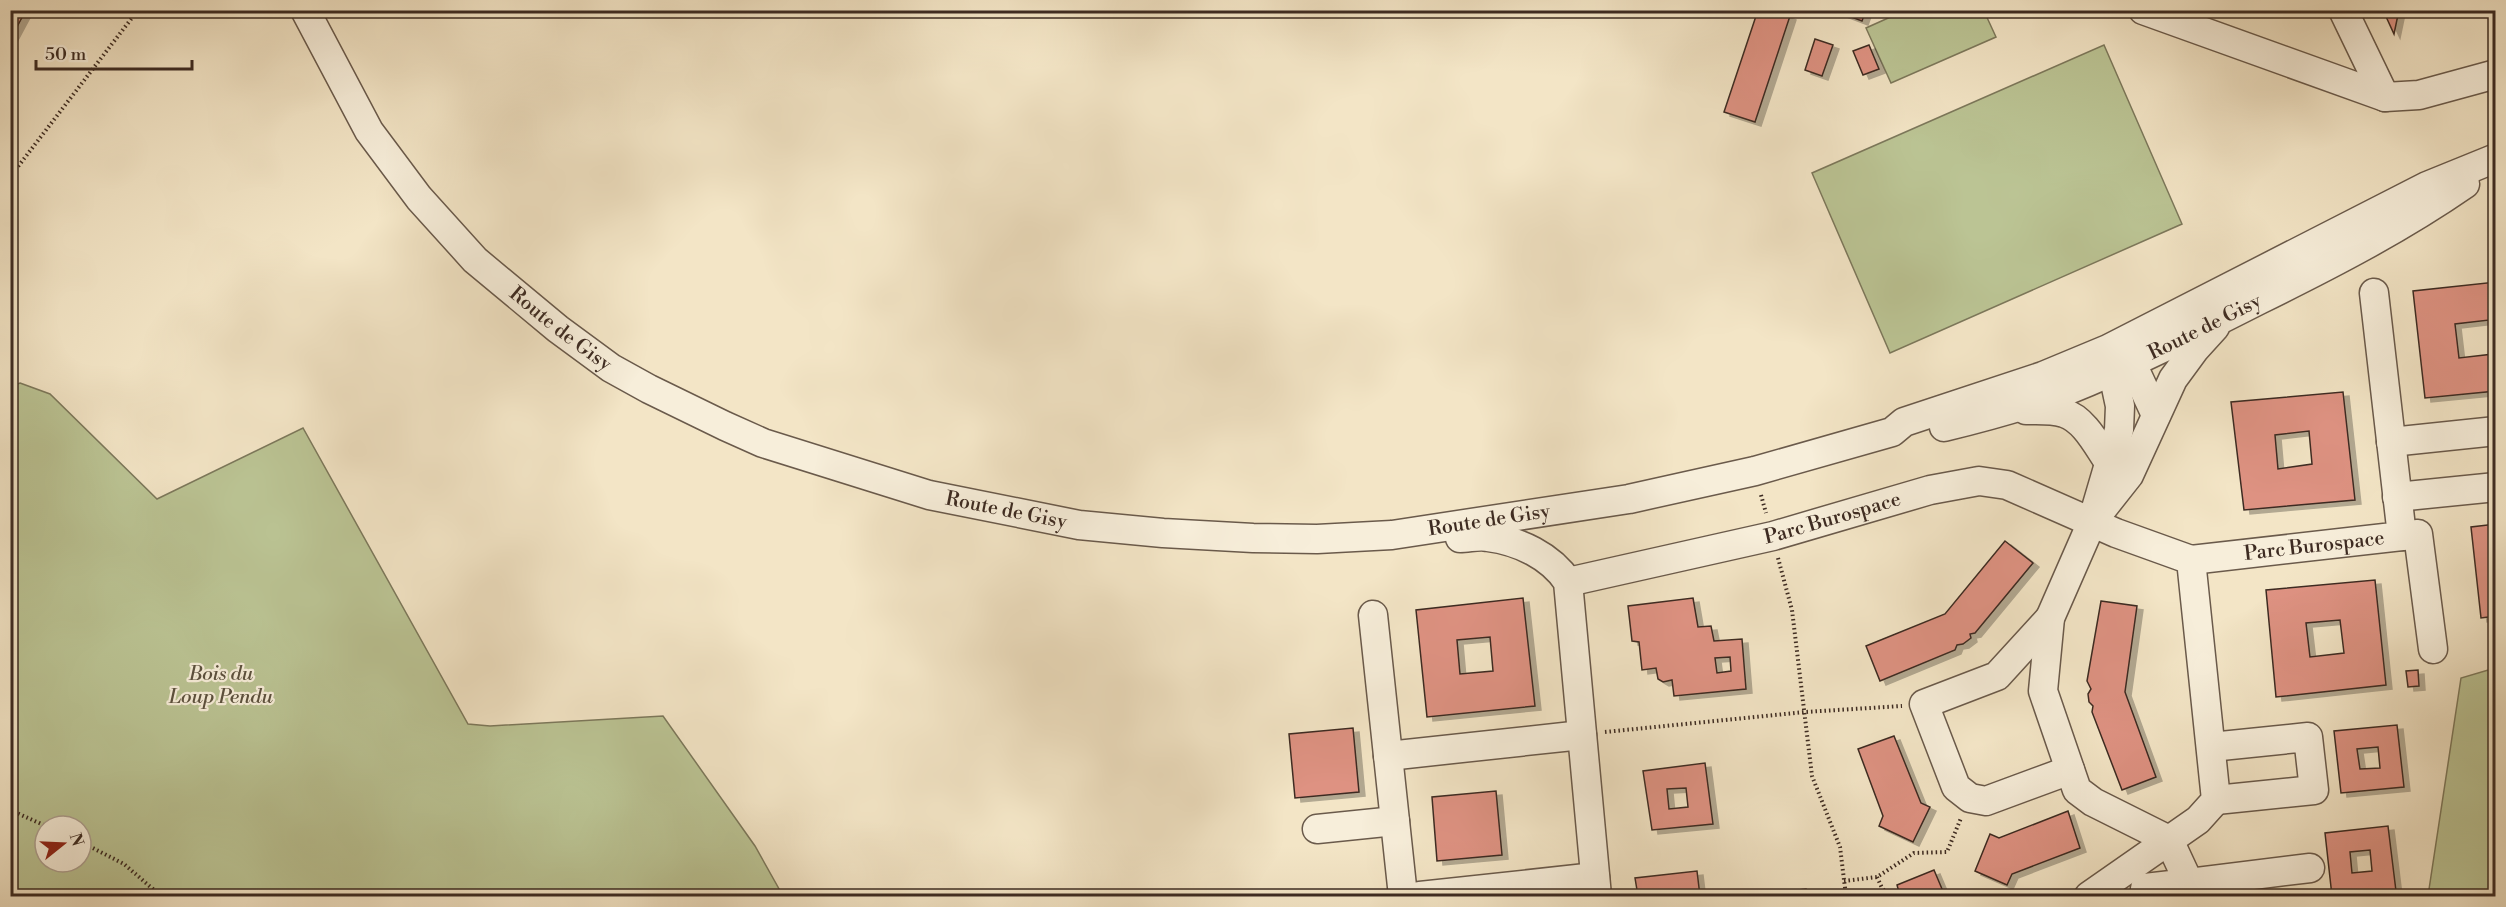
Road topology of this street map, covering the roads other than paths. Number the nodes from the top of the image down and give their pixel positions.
1 (305, 10) edge
2 (2343, 10) edge
3 (2161, 13) edge
4 (2496, 74) edge
5 (2385, 97) junction
6 (2496, 160) edge
7 (2374, 293) dead end
8 (2222, 319) junction
9 (2116, 360) junction
10 (2012, 409) junction
11 (2156, 415) junction
12 (2496, 431) edge
13 (1892, 432) junction
14 (2391, 442) junction
15 (2108, 461) junction
16 (2496, 487) edge
17 (2397, 497) junction
18 (2092, 522) junction
19 (2402, 536) junction
20 (1317, 539) junction
21 (2191, 560) junction
22 (1568, 582) junction
23 (1372, 615) dead end
24 (2050, 618) junction
25 (2433, 649) dead end
26 (1997, 675) junction
27 (2043, 691) junction
28 (1582, 735) junction
29 (2211, 747) junction
30 (1388, 756) junction
31 (2070, 770) junction
32 (2216, 800) junction
33 (1395, 821) junction
34 (1317, 829) dead end
35 (2169, 840) junction
36 (2310, 868) dead end
37 (2143, 882) edge
38 (2189, 883) junction
39 (1596, 887) edge
40 (1421, 896) edge
41 (2089, 897) edge

1 - 20 street, Route de Gisy
2 - 5 street
3 - 5 street
4 - 5 street
6 - 8 street, Route de Gisy
6 - 9 street, Route de Gisy
7 - 14 street, Parc Burospace
8 - 9 street, Route de Gisy
8 - 11 street
9 - 10 street, Route de Gisy
9 - 11 street
9 - 13 street, Route de Gisy
9 - 15 street
10 - 13 street, Route de Gisy
10 - 15 street
11 - 18 street
12 - 14 street
13 - 20 street, Route de Gisy
14 - 17 street, Parc Burospace
15 - 18 street
16 - 17 street
17 - 19 street, Parc Burospace
18 - 21 street, Parc Burospace
18 - 22 street, Parc Burospace
18 - 24 street
19 - 21 street, Parc Burospace
19 - 25 street, Parc Burospace
20 - 22 street
21 - 29 street
22 - 28 street
23 - 30 street
24 - 26 street
24 - 27 street
26 - 27 street
26 - 31 street
27 - 31 street
28 - 30 street
28 - 39 street
29 - 32 street
29 - 32 street
30 - 33 street
31 - 35 street
32 - 35 street
33 - 34 street
33 - 40 street
35 - 37 street
35 - 38 street
36 - 38 street
37 - 38 street
37 - 41 street
39 - 40 street

